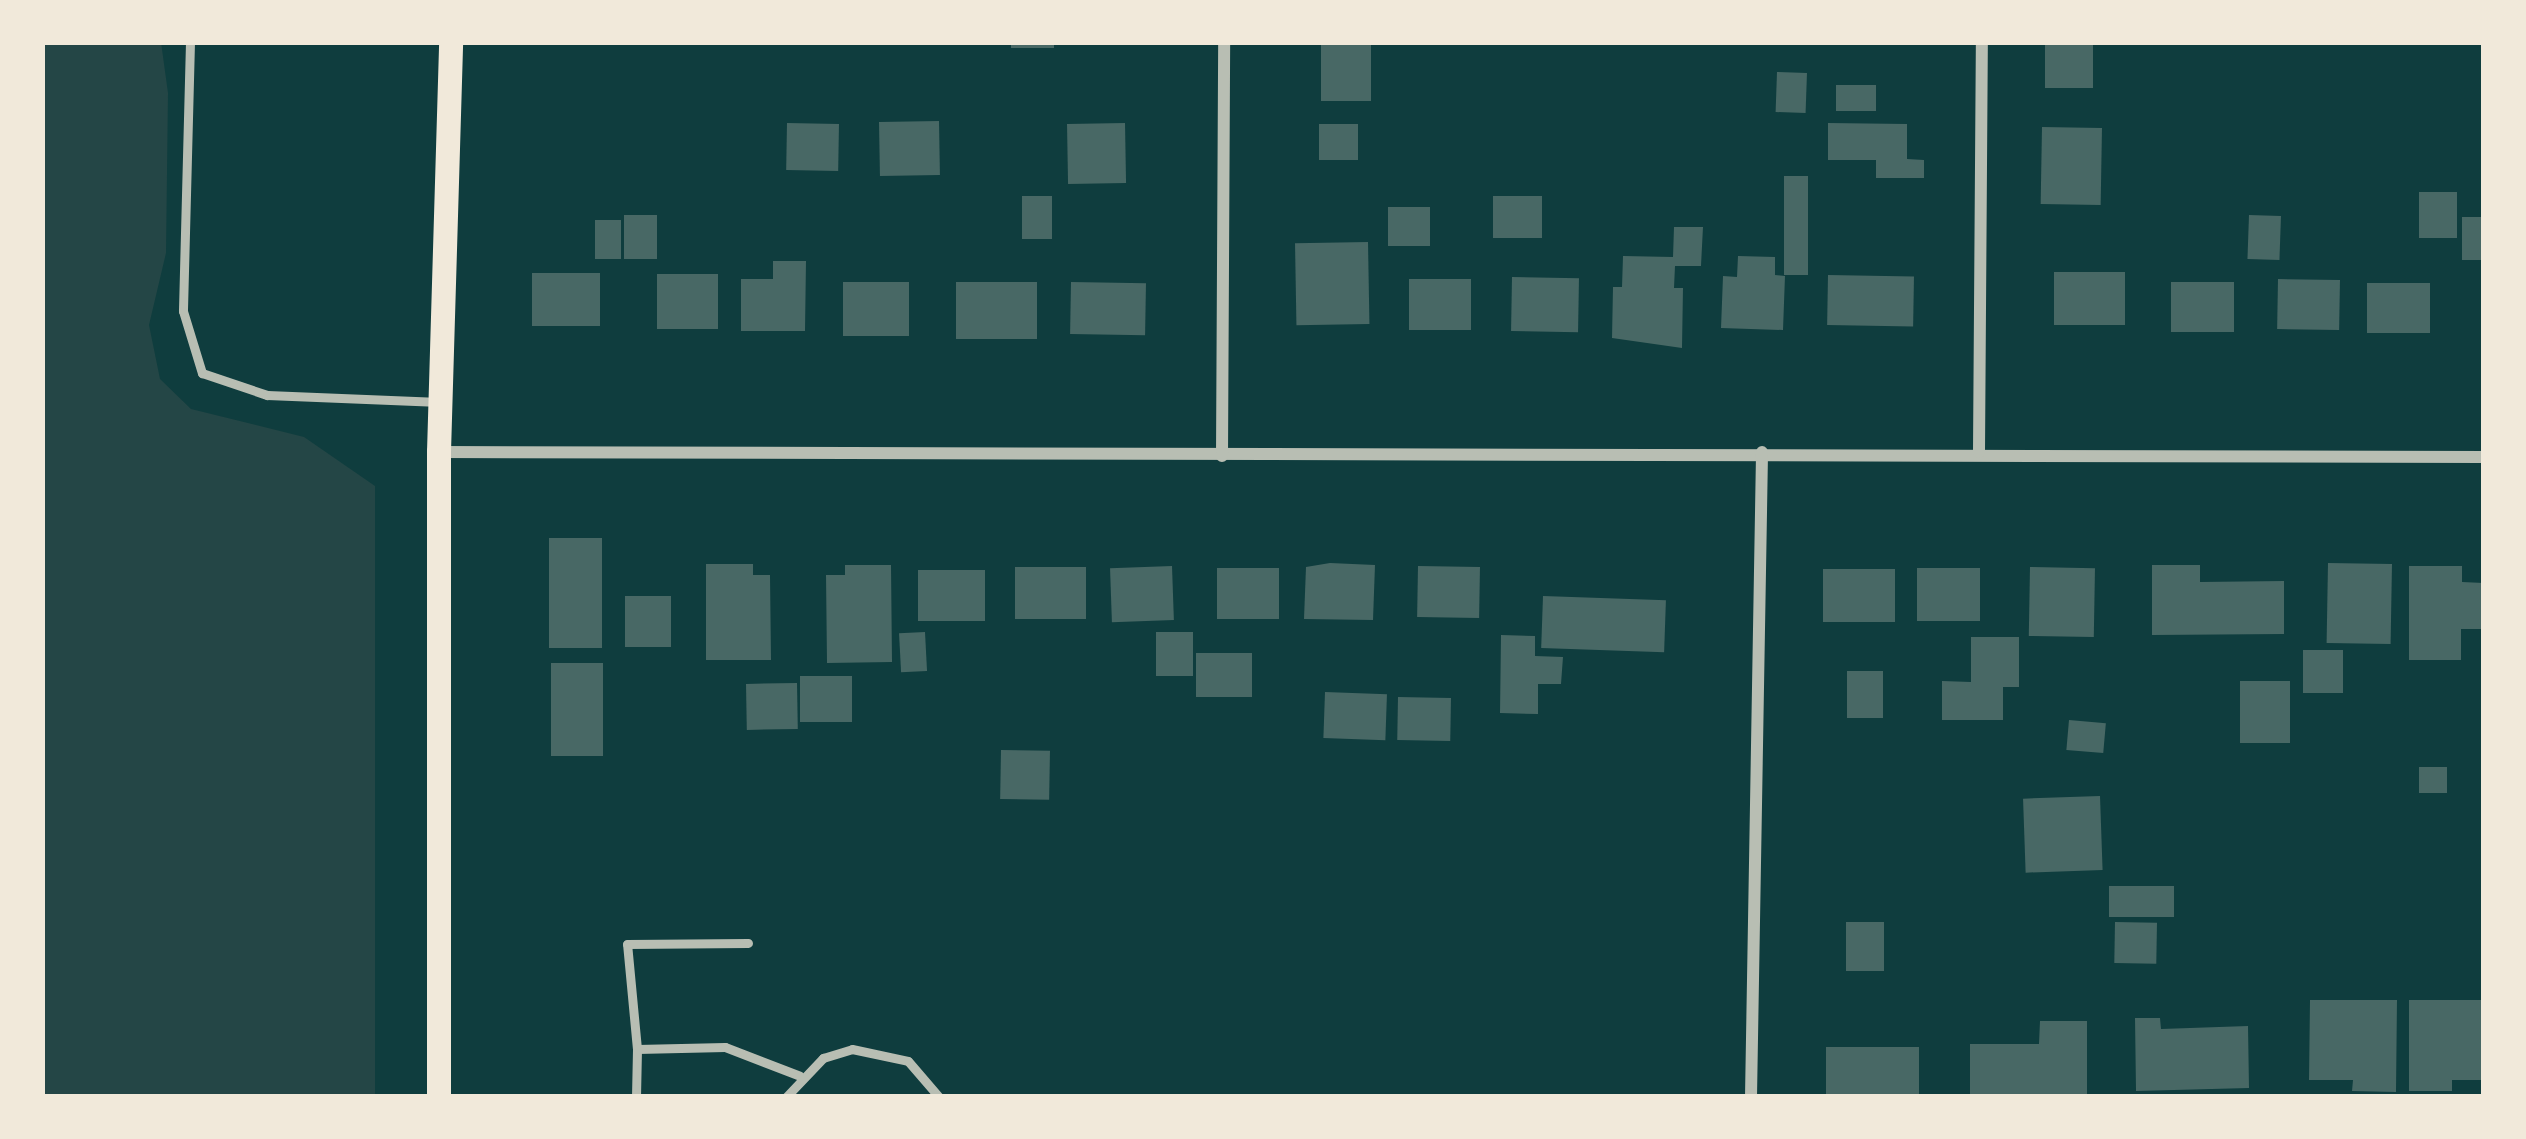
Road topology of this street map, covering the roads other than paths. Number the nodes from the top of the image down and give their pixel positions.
1 (190, 42) edge
2 (451, 42) edge
3 (1224, 42) edge
4 (1982, 42) edge
5 (440, 402) junction
6 (439, 452) junction
7 (1762, 452) junction
8 (1979, 452) junction
9 (1222, 455) junction
10 (2484, 457) edge
11 (748, 943) dead end
12 (637, 1049) junction
13 (800, 1076) junction
14 (439, 1097) edge
15 (636, 1097) edge
16 (786, 1097) edge
17 (939, 1097) edge
18 (1751, 1097) edge

1 - 5 lane
2 - 5 main road
3 - 9 street
4 - 8 street
5 - 6 main road
6 - 9 street
6 - 14 main road
7 - 8 street
7 - 9 street
7 - 18 street
8 - 10 street
11 - 12 lane
12 - 13 lane
12 - 15 lane
13 - 16 lane
13 - 17 lane

